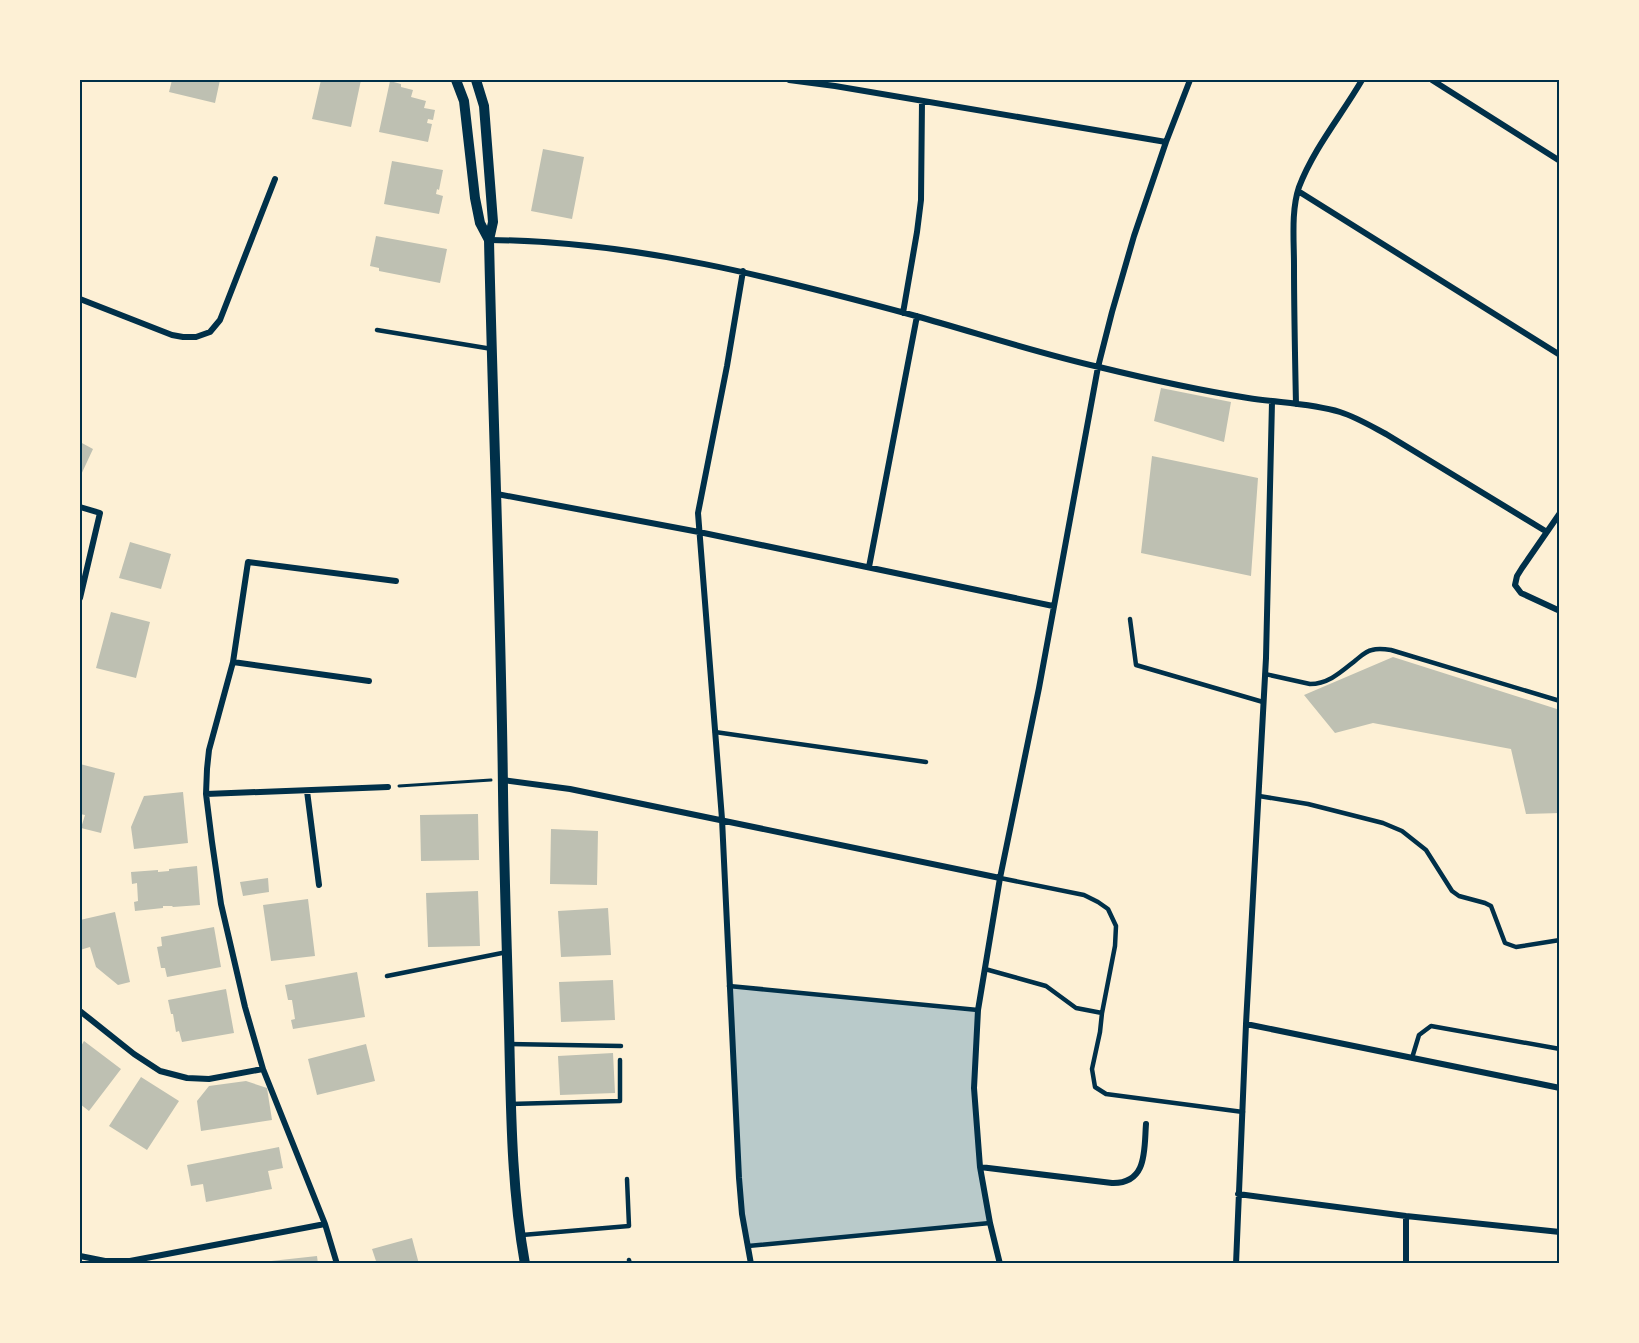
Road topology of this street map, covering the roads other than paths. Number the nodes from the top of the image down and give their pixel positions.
1 (456, 80) edge
2 (476, 80) edge
3 (789, 80) edge
4 (1190, 80) edge
5 (1362, 80) edge
6 (1432, 80) edge
7 (836, 83) edge
8 (922, 101) junction
9 (1166, 142) junction
10 (1560, 161) edge
11 (275, 179) dead end
12 (1298, 191) junction
13 (489, 240) junction
14 (743, 271) junction
15 (80, 299) edge
16 (903, 313) junction
17 (917, 316) junction
18 (377, 330) dead end
19 (492, 349) junction
20 (1560, 355) edge
21 (1098, 367) junction
22 (1272, 402) junction
23 (1296, 404) junction
24 (497, 494) junction
25 (80, 507) edge
26 (1560, 513) edge
27 (699, 532) junction
28 (1546, 532) junction
29 (869, 567) junction
30 (396, 581) dead end
31 (80, 598) edge
32 (1053, 606) junction
33 (1560, 611) edge
34 (1130, 619) dead end
35 (233, 662) junction
36 (1265, 674) junction
37 (369, 681) dead end
38 (1560, 701) edge
39 (1263, 702) junction
40 (715, 732) junction
41 (926, 762) dead end
42 (503, 780) junction
43 (388, 787) road end
44 (307, 791) junction
45 (206, 794) junction
46 (1259, 796) junction
47 (722, 819) junction
48 (1000, 878) junction
49 (319, 885) dead end
50 (1560, 940) edge
51 (507, 952) junction
52 (985, 969) junction
53 (387, 976) dead end
54 (729, 986) junction
55 (978, 1010) junction
56 (80, 1011) edge
57 (1102, 1013) junction
58 (1246, 1023) junction
59 (509, 1044) junction
60 (621, 1046) dead end
61 (1560, 1049) edge
62 (1412, 1058) junction
63 (620, 1060) dead end
64 (263, 1070) junction
65 (1560, 1088) edge
66 (510, 1104) junction
67 (1244, 1113) junction
68 (1146, 1124) dead end
69 (980, 1167) junction
70 (627, 1179) dead end
71 (1238, 1194) junction
72 (1406, 1216) junction
73 (990, 1223) junction
74 (325, 1224) junction
75 (1560, 1232) edge
76 (520, 1235) junction
77 (748, 1246) junction
78 (80, 1258) edge
79 (1405, 1262) edge
80 (337, 1263) edge
81 (525, 1263) edge
82 (751, 1263) edge
83 (1000, 1263) edge
84 (1236, 1263) edge

1 - 13 street
2 - 13 street
3 - 7 street
4 - 9 street
5 - 12 street
6 - 10 street
7 - 8 street
8 - 9 street
8 - 16 street
9 - 21 street
11 - 15 street
12 - 20 street
12 - 23 street
13 - 14 street
13 - 19 street
14 - 16 street
14 - 27 street
16 - 17 street
17 - 21 street
17 - 29 street
18 - 19 lane
19 - 24 street
21 - 22 street
21 - 32 street
22 - 23 street
22 - 36 street
23 - 28 street
24 - 27 street
24 - 42 street
25 - 31 street
26 - 28 street
27 - 29 street
27 - 40 street
28 - 33 street
29 - 32 street
30 - 35 street
32 - 48 street
34 - 39 lane
35 - 37 street
35 - 45 street
36 - 38 lane
36 - 39 street
39 - 46 street
40 - 41 lane
40 - 47 street
42 - 47 street
42 - 51 street
43 - 44 street
44 - 45 street
44 - 49 street
45 - 64 street
46 - 50 lane
46 - 58 street
47 - 48 street
47 - 54 street
48 - 52 street
48 - 57 lane
51 - 53 lane
51 - 59 street
52 - 55 street
52 - 57 lane
54 - 55 lane
54 - 77 street
55 - 69 street
56 - 64 street
57 - 67 lane
58 - 62 street
58 - 67 street
59 - 60 lane
59 - 66 street
61 - 62 lane
62 - 65 street
63 - 66 lane
64 - 74 street
66 - 76 street
67 - 71 street
68 - 69 street
69 - 73 street
70 - 76 lane
71 - 72 street
71 - 84 street
72 - 75 street
72 - 79 street
73 - 77 lane
73 - 83 street
74 - 78 street
74 - 80 street
76 - 81 street
77 - 82 street

